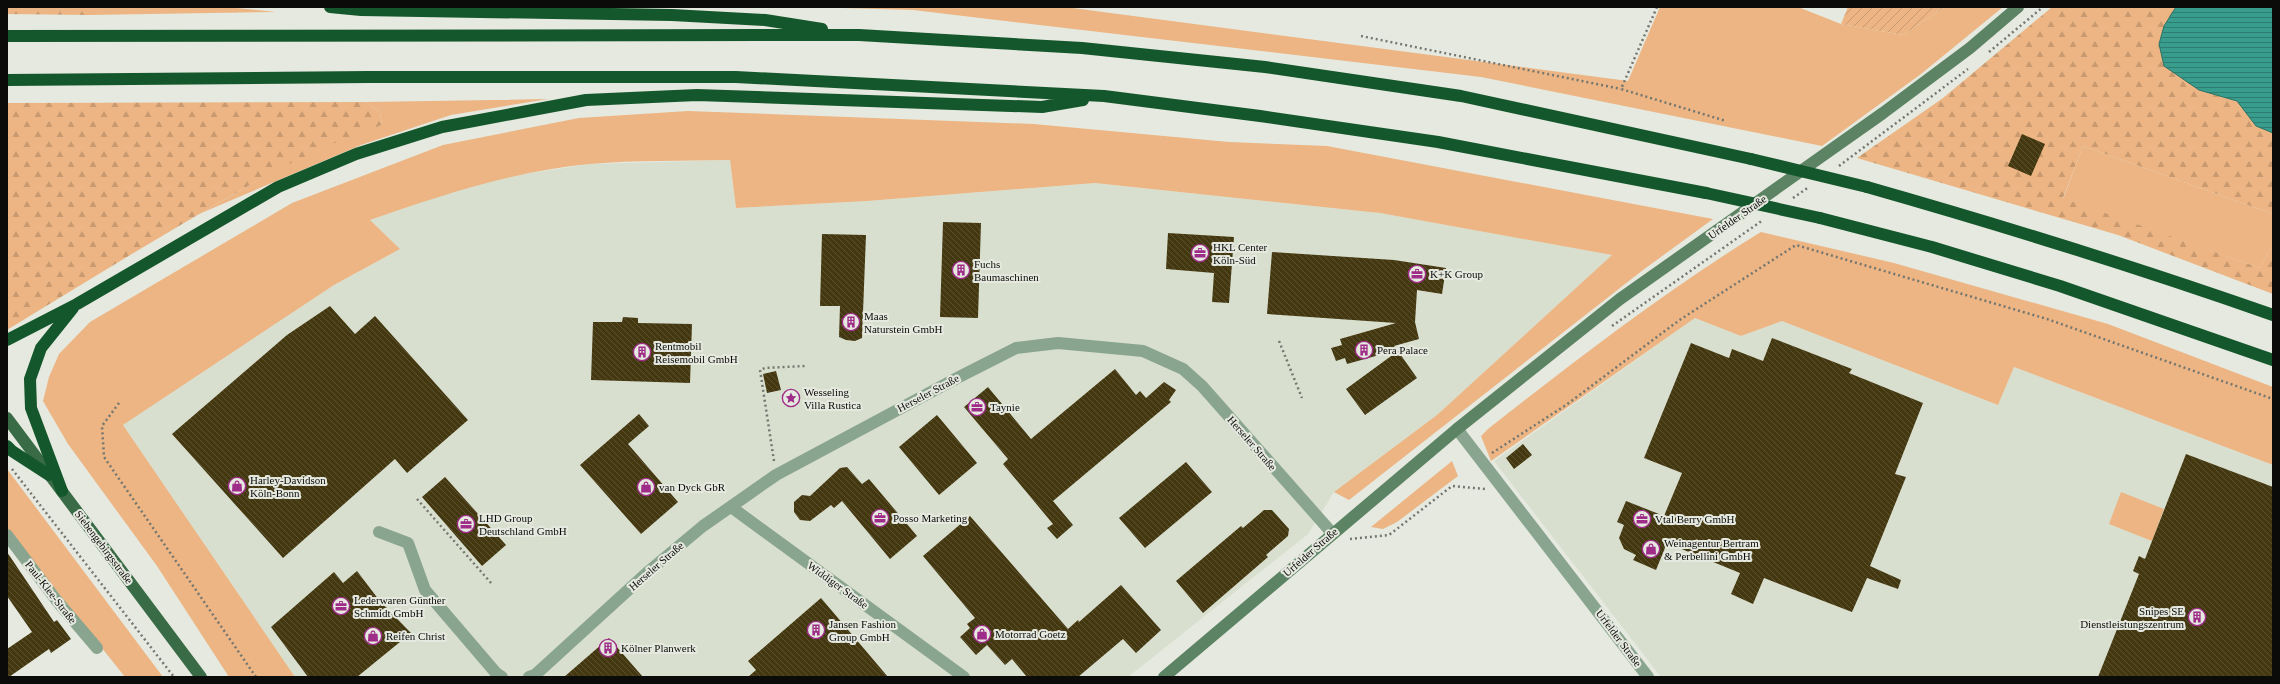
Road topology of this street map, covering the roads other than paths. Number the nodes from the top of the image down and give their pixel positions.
1 (330, 7) edge
2 (2018, 7) edge
3 (859, 35) junction
4 (7, 36) edge
5 (7, 80) edge
6 (1104, 96) junction
7 (77, 304) junction
8 (2273, 315) edge
9 (7, 340) edge
10 (2273, 360) edge
11 (7, 418) edge
12 (1457, 428) junction
13 (7, 446) edge
14 (49, 475) junction
15 (62, 491) junction
16 (730, 506) junction
17 (379, 532) dead end
18 (1332, 533) junction
19 (7, 535) edge
20 (97, 648) dead end
21 (201, 677) edge
22 (502, 677) edge
23 (529, 677) edge
24 (964, 677) edge
25 (1164, 677) edge
26 (1648, 677) edge

1 - 3 highway
2 - 12 main road, Urfelder Straße
3 - 4 highway
3 - 8 highway, bridge
5 - 6 highway
6 - 7 highway
6 - 10 highway, bridge
7 - 9 highway
7 - 15 highway
11 - 14 main road, Siebengebirgsstraße
12 - 18 main road, Urfelder Straße
12 - 26 street, Urfelder Straße
13 - 14 highway
14 - 15 main road, Siebengebirgsstraße
15 - 21 main road, Siebengebirgsstraße
16 - 18 street, Herseler Straße
16 - 23 street, Herseler Straße
16 - 24 street, Widdiger Straße
17 - 22 street
18 - 25 main road, Urfelder Straße
19 - 20 street, Paul-Klee-Straße

